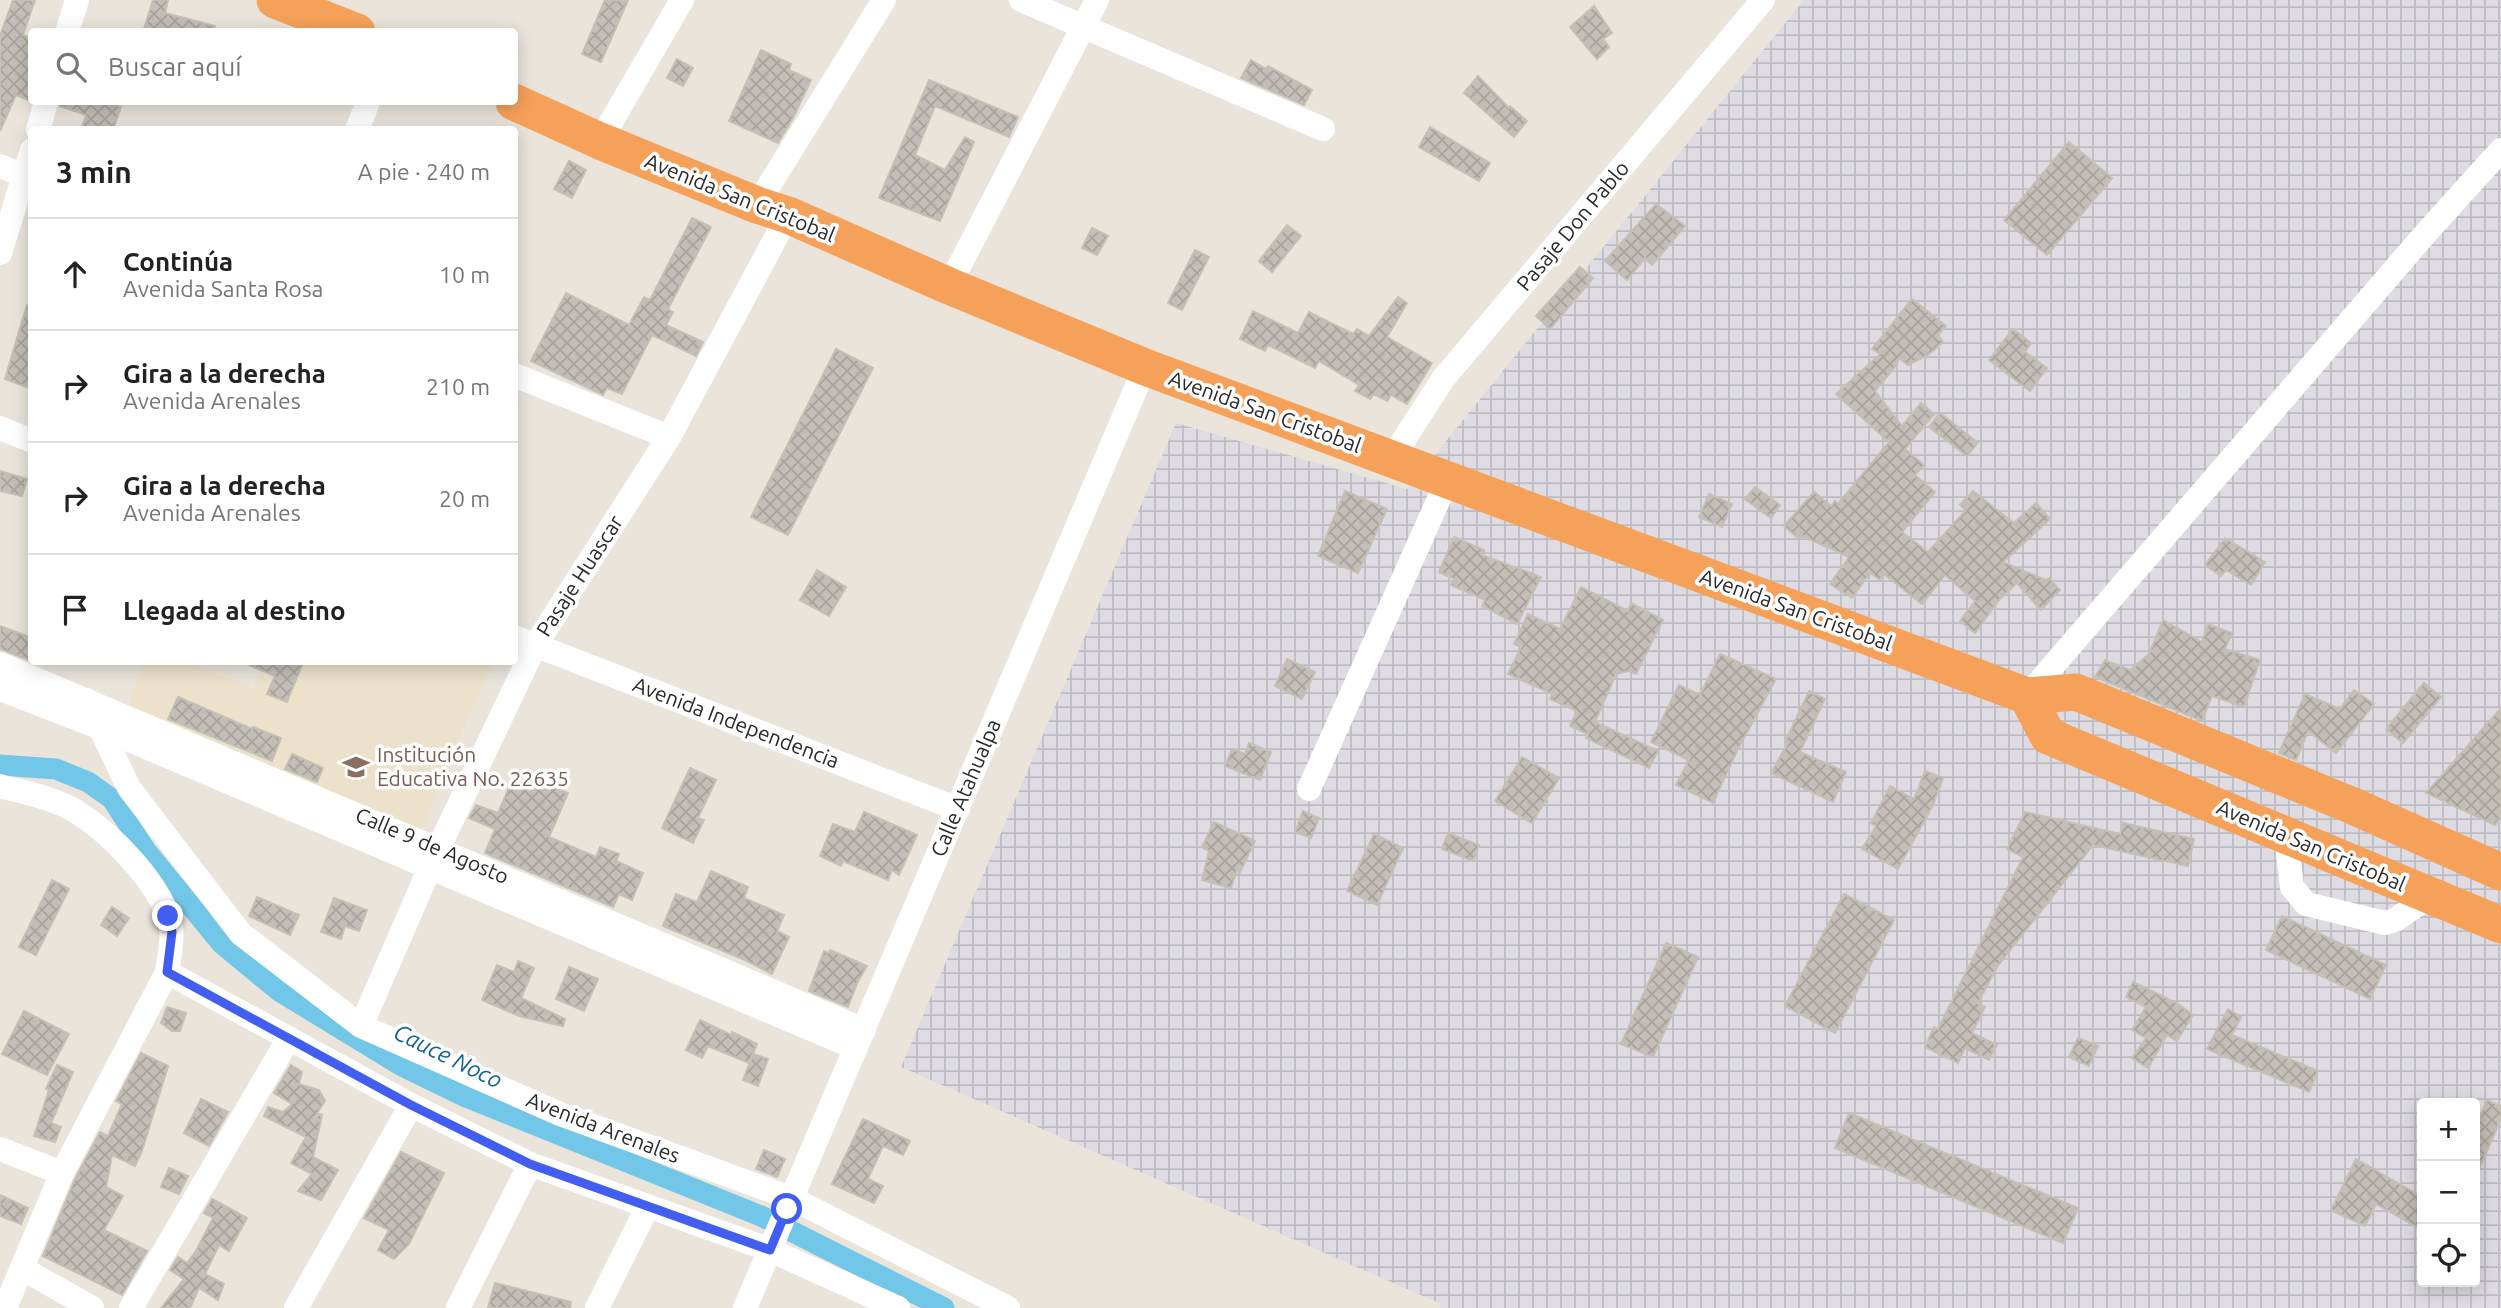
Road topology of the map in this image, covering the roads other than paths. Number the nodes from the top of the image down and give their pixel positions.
1 (77, 0) edge
2 (275, 0) edge
3 (682, 0) edge
4 (884, 0) edge
5 (1021, 0) edge
6 (1097, 0) edge
7 (1763, 0) edge
8 (340, 17) edge
9 (1084, 27) junction
10 (69, 28) edge
11 (518, 104) edge
12 (45, 105) edge
13 (367, 105) edge
14 (39, 126) edge
15 (359, 126) edge
16 (1323, 129) dead end
17 (600, 141) junction
18 (2501, 150) edge
19 (0, 166) edge
20 (28, 177) edge
21 (772, 210) junction
22 (0, 253) edge
23 (949, 286) junction
24 (1145, 367) junction
25 (518, 377) edge
26 (0, 428) edge
27 (669, 437) junction
28 (28, 439) edge
29 (1392, 458) junction
30 (1447, 481) junction
31 (525, 641) edge
32 (518, 658) edge
33 (515, 665) edge
34 (0, 668) edge
35 (0, 689) edge
36 (2027, 696) junction
37 (87, 700) junction
38 (101, 728) junction
39 (0, 786) edge
40 (1309, 789) dead end
41 (958, 809) junction
42 (2286, 836) junction
43 (435, 858) junction
44 (2501, 872) edge
45 (2430, 896) junction
46 (2501, 925) edge
47 (167, 972) junction
48 (361, 1026) junction
49 (289, 1038) junction
50 (860, 1039) junction
51 (411, 1105) junction
52 (0, 1149) edge
53 (530, 1164) junction
54 (62, 1173) junction
55 (789, 1203) junction
56 (648, 1206) junction
57 (772, 1245) junction
58 (23, 1269) junction
59 (605, 1306) edge
60 (5, 1308) edge
61 (92, 1308) edge
62 (131, 1308) edge
63 (296, 1308) edge
64 (458, 1308) edge
65 (745, 1308) edge
66 (898, 1308) edge
67 (1008, 1308) edge

1 - 10 street
2 - 8 highway
3 - 17 street
4 - 21 street, Pasaje Huascar
5 - 9 street
6 - 9 street
7 - 29 street, Pasaje Don Pablo
9 - 16 street
9 - 23 street
11 - 17 highway, Avenida San Cristobal
12 - 14 street
13 - 15 street
17 - 21 highway, Avenida San Cristobal
18 - 36 street
19 - 20 street
20 - 22 street
21 - 23 highway, Avenida San Cristobal
21 - 27 street, Pasaje Huascar
23 - 24 highway, Avenida San Cristobal
24 - 29 highway, Avenida San Cristobal
24 - 41 street, Calle Atahualpa
25 - 27 street
26 - 28 street
27 - 31 street, Pasaje Huascar
29 - 30 highway, Avenida San Cristobal
30 - 36 highway, Avenida San Cristobal
30 - 40 street
31 - 32 street, Pasaje Huascar
31 - 41 street, Avenida Independencia
33 - 43 street, Pasaje Huascar
34 - 37 street, Calle 9 de Agosto
35 - 38 street, Calle 9 de Agosto
36 - 42 highway, Avenida San Cristobal
36 - 44 highway, Avenida San Cristobal
37 - 38 street, Avenida Arenales
37 - 43 street, Calle 9 de Agosto
38 - 43 street, Calle 9 de Agosto
38 - 48 street, Avenida Arenales
39 - 47 street
41 - 50 street, Calle Atahualpa
42 - 45 highway, Avenida San Cristobal
42 - 45 street
43 - 48 street, Pasaje Huascar
43 - 50 street, Calle 9 de Agosto
45 - 46 highway, Avenida San Cristobal
47 - 49 street
47 - 54 street
48 - 55 street, Avenida Arenales
49 - 51 street
49 - 62 street
50 - 55 street, Calle Atahualpa
51 - 53 street
51 - 63 street
52 - 54 street
53 - 56 street
53 - 64 street
54 - 58 street
55 - 57 street, Calle Atahualpa
55 - 67 street, Avenida Arenales
56 - 57 street
56 - 59 street
57 - 65 street, Calle Atahualpa
57 - 66 street
58 - 60 street
58 - 61 street

